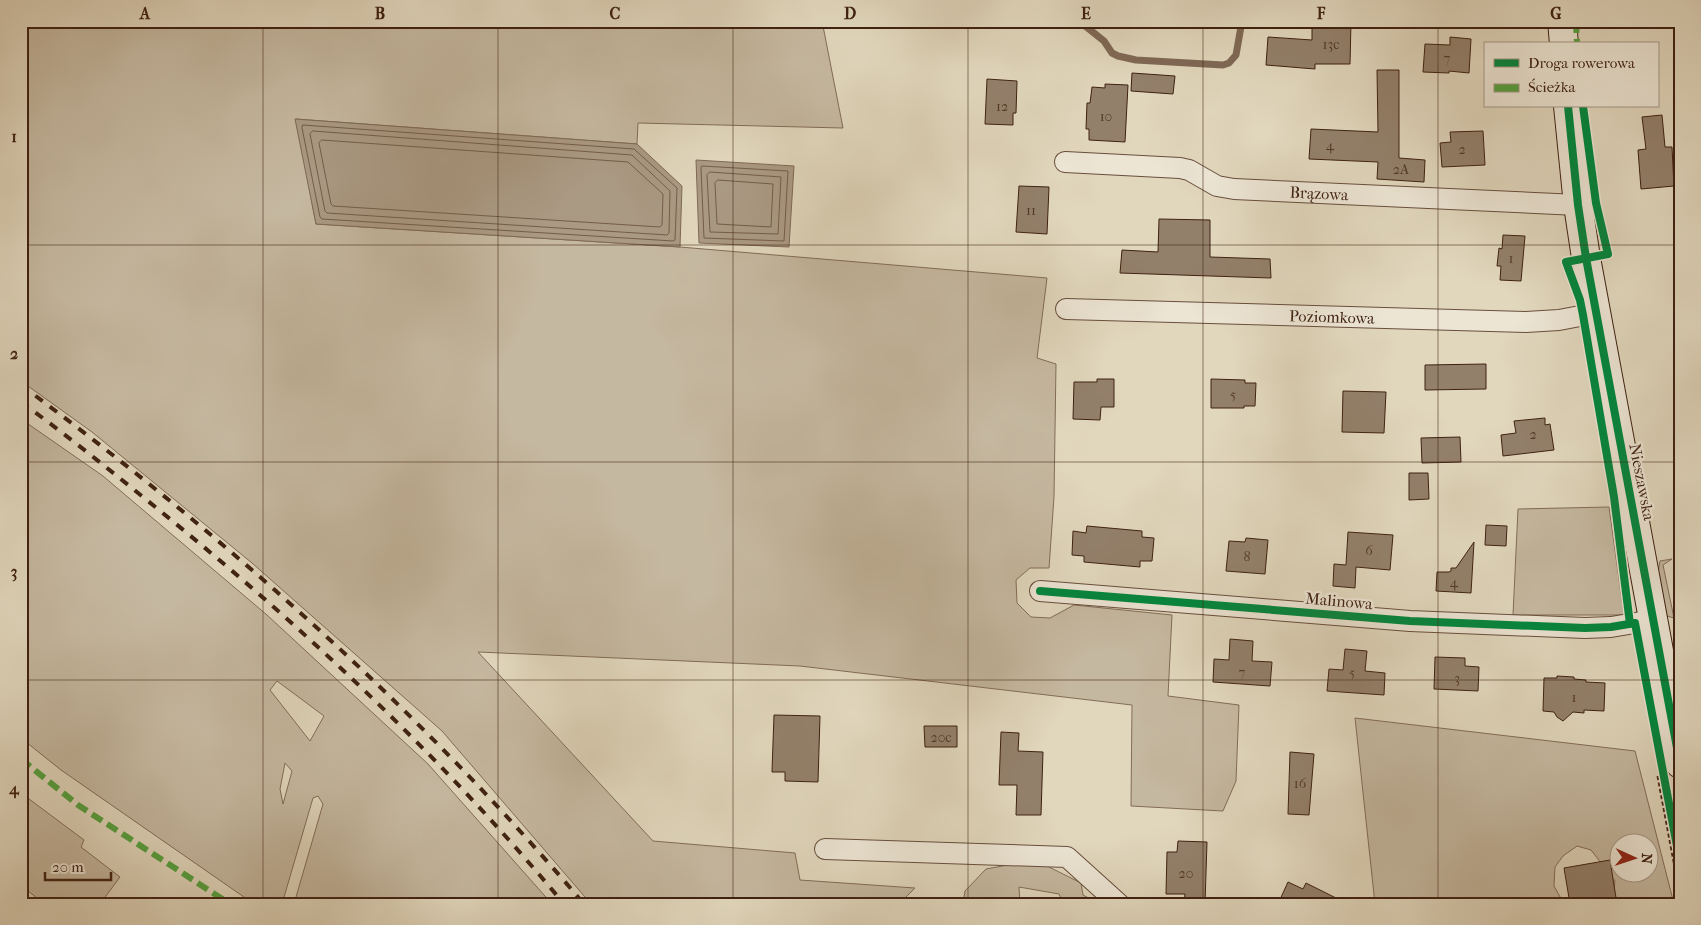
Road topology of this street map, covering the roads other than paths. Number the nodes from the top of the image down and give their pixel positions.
1 (1562, 21) edge
2 (1564, 42) edge
3 (1568, 108) edge
4 (1065, 162) dead end
5 (1578, 205) junction
6 (1066, 309) dead end
7 (1596, 313) junction
8 (1040, 591) dead end
9 (1653, 620) junction
10 (1671, 767) edge
11 (825, 849) dead end
12 (1119, 904) edge

1 - 2 main road
3 - 5 main road, Nieszawska
4 - 5 street, Brązowa
5 - 7 main road, Nieszawska
6 - 7 street, Poziomkowa
7 - 9 main road, Nieszawska
8 - 9 street, Malinowa
9 - 10 main road, Nieszawska
11 - 12 street

